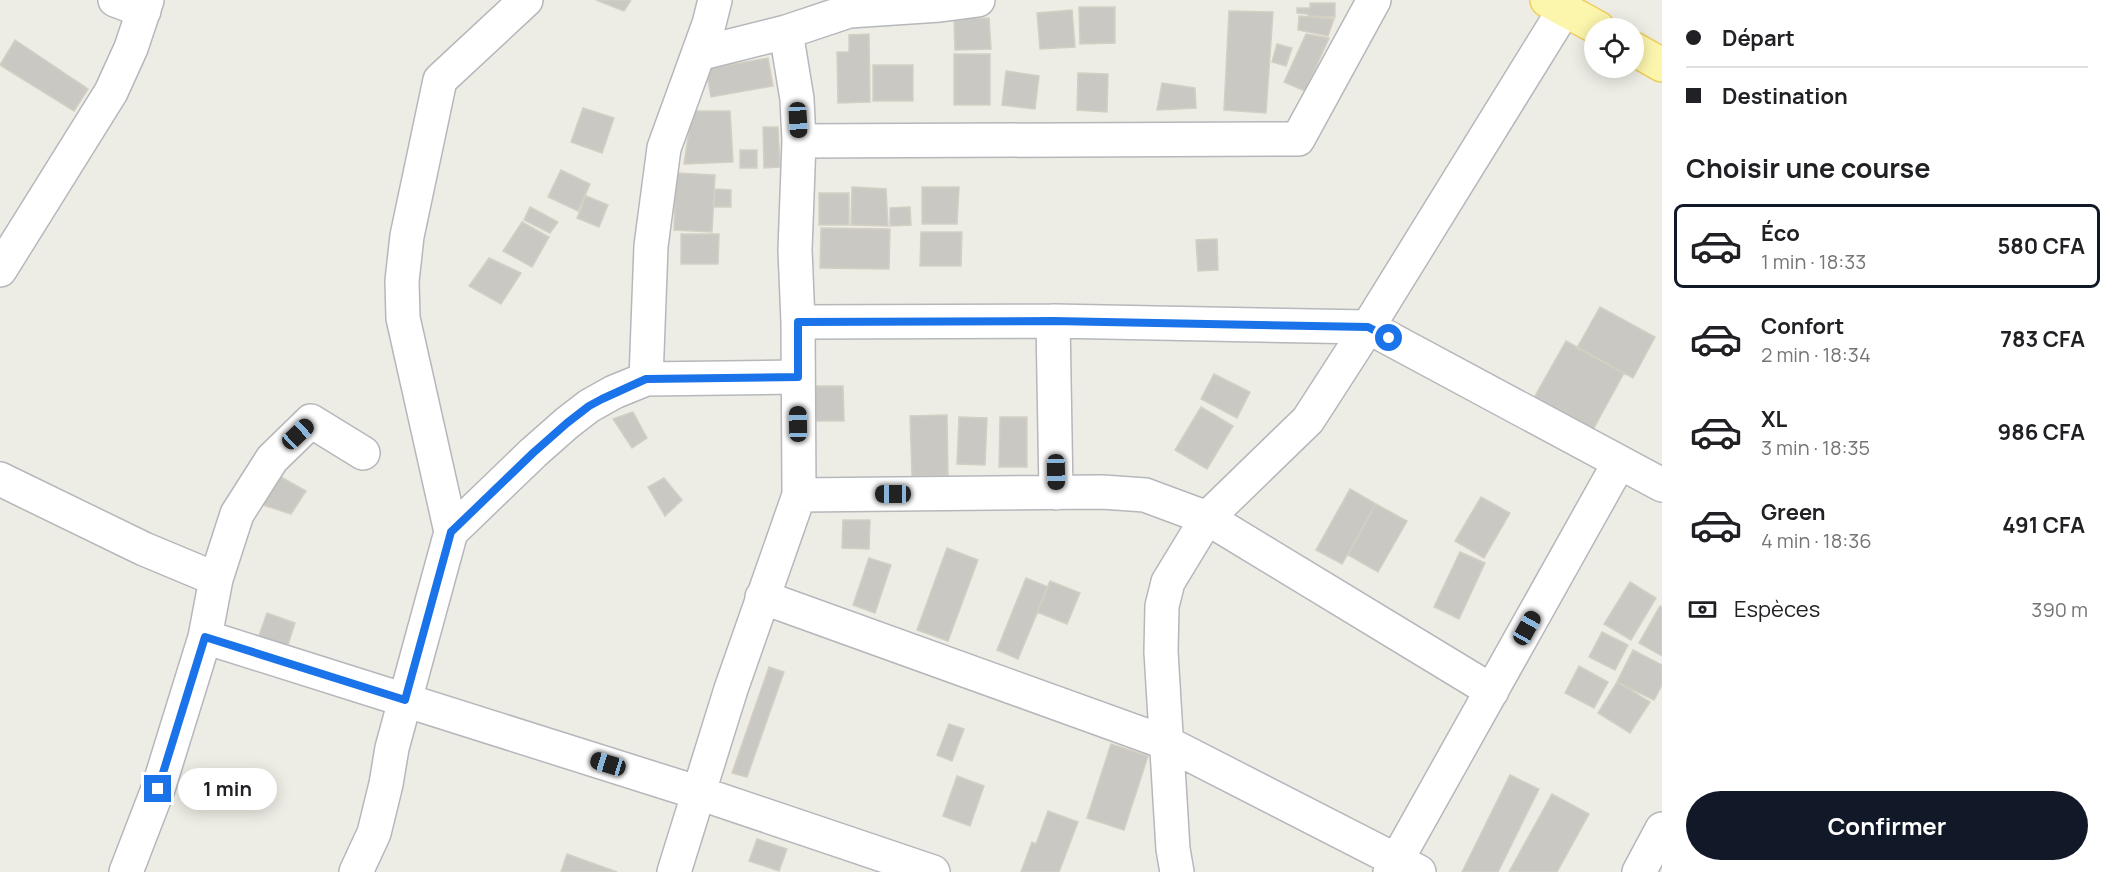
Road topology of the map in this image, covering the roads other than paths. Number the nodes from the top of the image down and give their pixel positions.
1 (526, 0) edge
2 (715, 0) edge
3 (978, 0) edge
4 (1374, 0) edge
5 (136, 4) edge
6 (1556, 5) edge
7 (1584, 20) edge
8 (786, 32) junction
9 (698, 54) junction
10 (1644, 55) edge
11 (1662, 65) edge
12 (799, 141) junction
13 (0, 270) edge
14 (1053, 321) junction
15 (798, 322) junction
16 (1368, 327) junction
17 (798, 377) junction
18 (646, 379) junction
19 (363, 453) dead end
20 (1619, 463) junction
21 (0, 479) edge
22 (1662, 485) edge
23 (1056, 493) junction
24 (800, 495) junction
25 (1207, 518) junction
26 (451, 532) junction
27 (216, 579) junction
28 (762, 597) junction
29 (205, 637) junction
30 (1492, 691) junction
31 (405, 700) junction
32 (1167, 743) junction
33 (699, 793) junction
34 (1662, 829) edge
35 (1402, 868) edge
36 (126, 872) edge
37 (356, 872) edge
38 (674, 872) edge
39 (933, 872) edge
40 (1177, 872) edge
41 (1640, 872) edge

1 - 26 street
2 - 9 street
3 - 8 street
4 - 12 street
5 - 13 street
6 - 7 main road
6 - 16 street
8 - 9 street
8 - 12 street
9 - 18 street
10 - 11 main road
12 - 15 street
14 - 15 street
14 - 16 street
14 - 23 street
15 - 17 street
16 - 20 street
16 - 25 street
17 - 18 street
17 - 24 street
18 - 26 street
19 - 27 street
20 - 22 street
20 - 30 street
21 - 27 street
23 - 24 street
23 - 25 street
24 - 28 street
25 - 30 street
25 - 32 street
26 - 31 street
27 - 29 street
28 - 32 street
28 - 33 street
29 - 31 street
29 - 36 street
30 - 35 street
31 - 33 street
31 - 37 street
32 - 35 street
32 - 40 street
33 - 38 street
33 - 39 street
34 - 41 street

